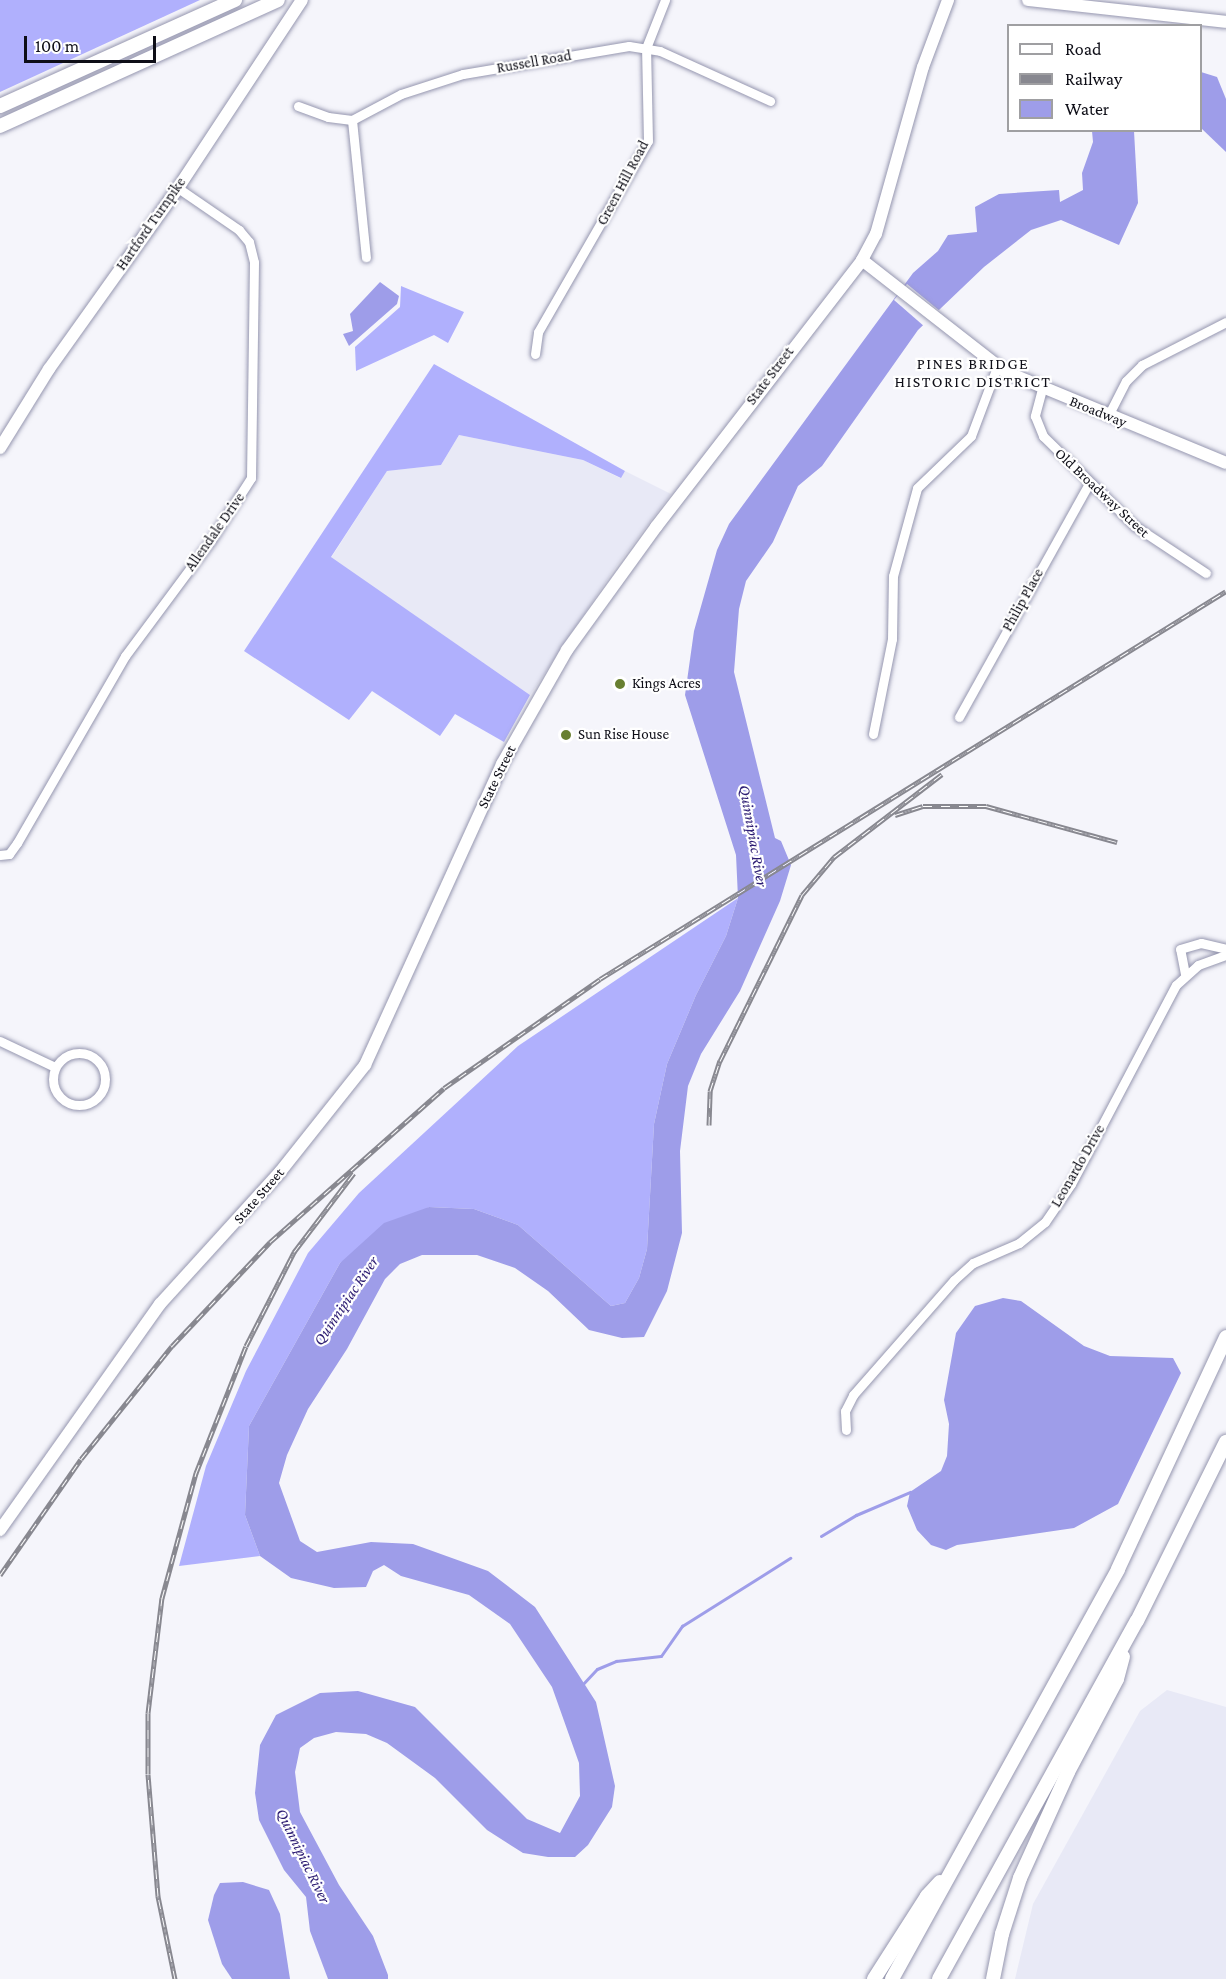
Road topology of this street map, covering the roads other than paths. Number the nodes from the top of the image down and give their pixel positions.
1 (235, 0) edge
2 (278, 0) edge
3 (302, 0) edge
4 (665, 0) edge
5 (948, 0) edge
6 (1028, 0) edge
7 (1226, 22) edge
8 (645, 48) junction
9 (770, 101) dead end
10 (0, 106) edge
11 (298, 106) dead end
12 (352, 120) junction
13 (0, 126) edge
14 (177, 188) junction
15 (366, 256) dead end
16 (862, 260) junction
17 (1226, 322) edge
18 (535, 354) dead end
19 (997, 367) junction
20 (1042, 389) junction
21 (1108, 416) junction
22 (0, 448) edge
23 (1226, 463) edge
24 (1089, 483) junction
25 (1206, 573) dead end
26 (959, 717) dead end
27 (873, 734) dead end
28 (0, 855) edge
29 (1226, 949) edge
30 (1226, 955) edge
31 (1185, 974) junction
32 (0, 1041) edge
33 (55, 1067) junction
34 (1226, 1337) edge
35 (846, 1430) dead end
36 (1226, 1442) edge
37 (0, 1530) edge
38 (1127, 1640) junction
39 (950, 1873) junction
40 (874, 1979) edge
41 (892, 1979) edge
42 (939, 1979) edge
43 (993, 1979) edge

1 - 10 highway
2 - 13 highway
3 - 14 main road, Hartford Turnpike
4 - 8 street, Green Hill Road
5 - 16 main road, State Street
6 - 7 main road
8 - 9 street, Russell Road
8 - 12 street, Russell Road
8 - 18 street, Green Hill Road
11 - 12 street
12 - 15 street
14 - 22 main road, Hartford Turnpike
14 - 28 street, Allendale Drive
16 - 19 main road, Broadway
16 - 37 main road, State Street
17 - 21 street
19 - 20 main road, Broadway
19 - 27 street
20 - 21 main road, Broadway
20 - 24 street, Old Broadway Street
21 - 23 main road, Broadway
24 - 25 street, Old Broadway Street
24 - 26 street, Philip Place
29 - 31 street
30 - 31 street, Leonardo Drive
31 - 35 street, Leonardo Drive
32 - 33 street
33 - 33 street
34 - 39 highway
36 - 38 highway
38 - 42 highway
38 - 43 highway
39 - 40 highway
39 - 41 highway

